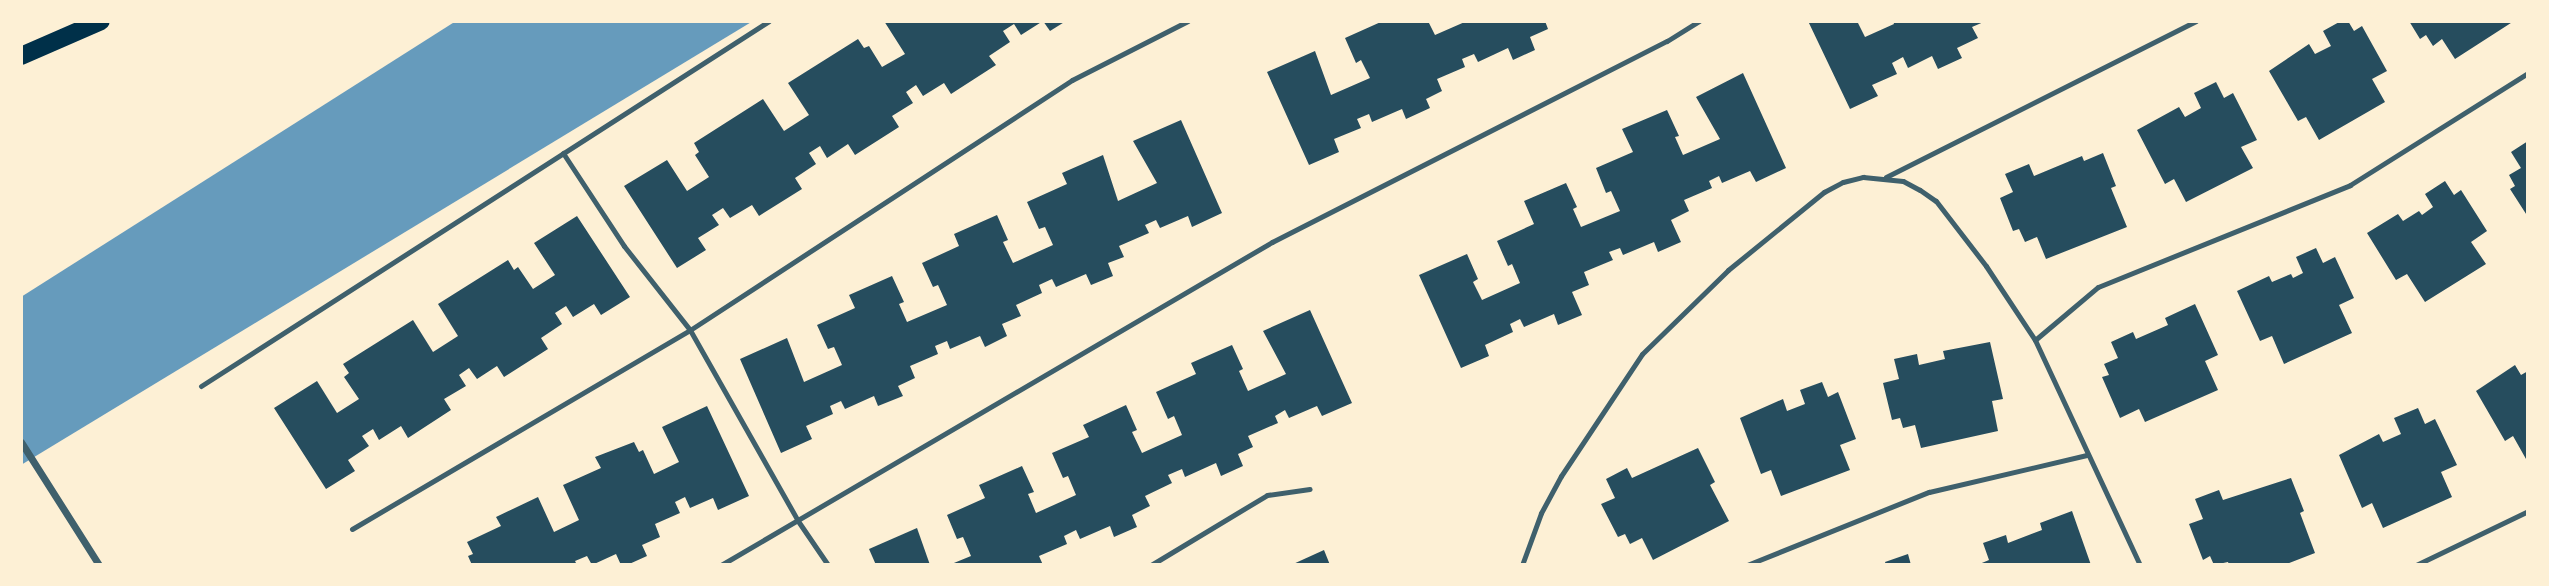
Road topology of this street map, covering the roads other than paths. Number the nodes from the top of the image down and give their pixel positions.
1 (69, 21) edge
2 (769, 21) edge
3 (1188, 21) edge
4 (1699, 21) edge
5 (2196, 21) edge
6 (93, 25) edge
7 (21, 56) edge
8 (2528, 73) edge
9 (563, 153) junction
10 (1884, 177) junction
11 (690, 330) junction
12 (2035, 340) junction
13 (201, 386) dead end
14 (21, 442) edge
15 (2087, 455) junction
16 (1310, 489) dead end
17 (2528, 511) edge
18 (798, 521) junction
19 (352, 529) dead end
20 (99, 565) edge
21 (721, 565) edge
22 (828, 565) edge
23 (1151, 565) edge
24 (1522, 565) edge
25 (1747, 565) edge
26 (2140, 565) edge
27 (2416, 565) edge

1 - 6 main road
2 - 9 lane
3 - 11 lane
4 - 18 lane
5 - 10 lane
6 - 7 main road
8 - 12 lane
9 - 11 lane
9 - 13 lane
10 - 12 lane
10 - 24 lane
11 - 18 lane
11 - 19 lane
12 - 15 lane
14 - 20 street
15 - 25 lane
15 - 26 lane
16 - 23 lane
17 - 27 lane
18 - 21 lane
18 - 22 lane

